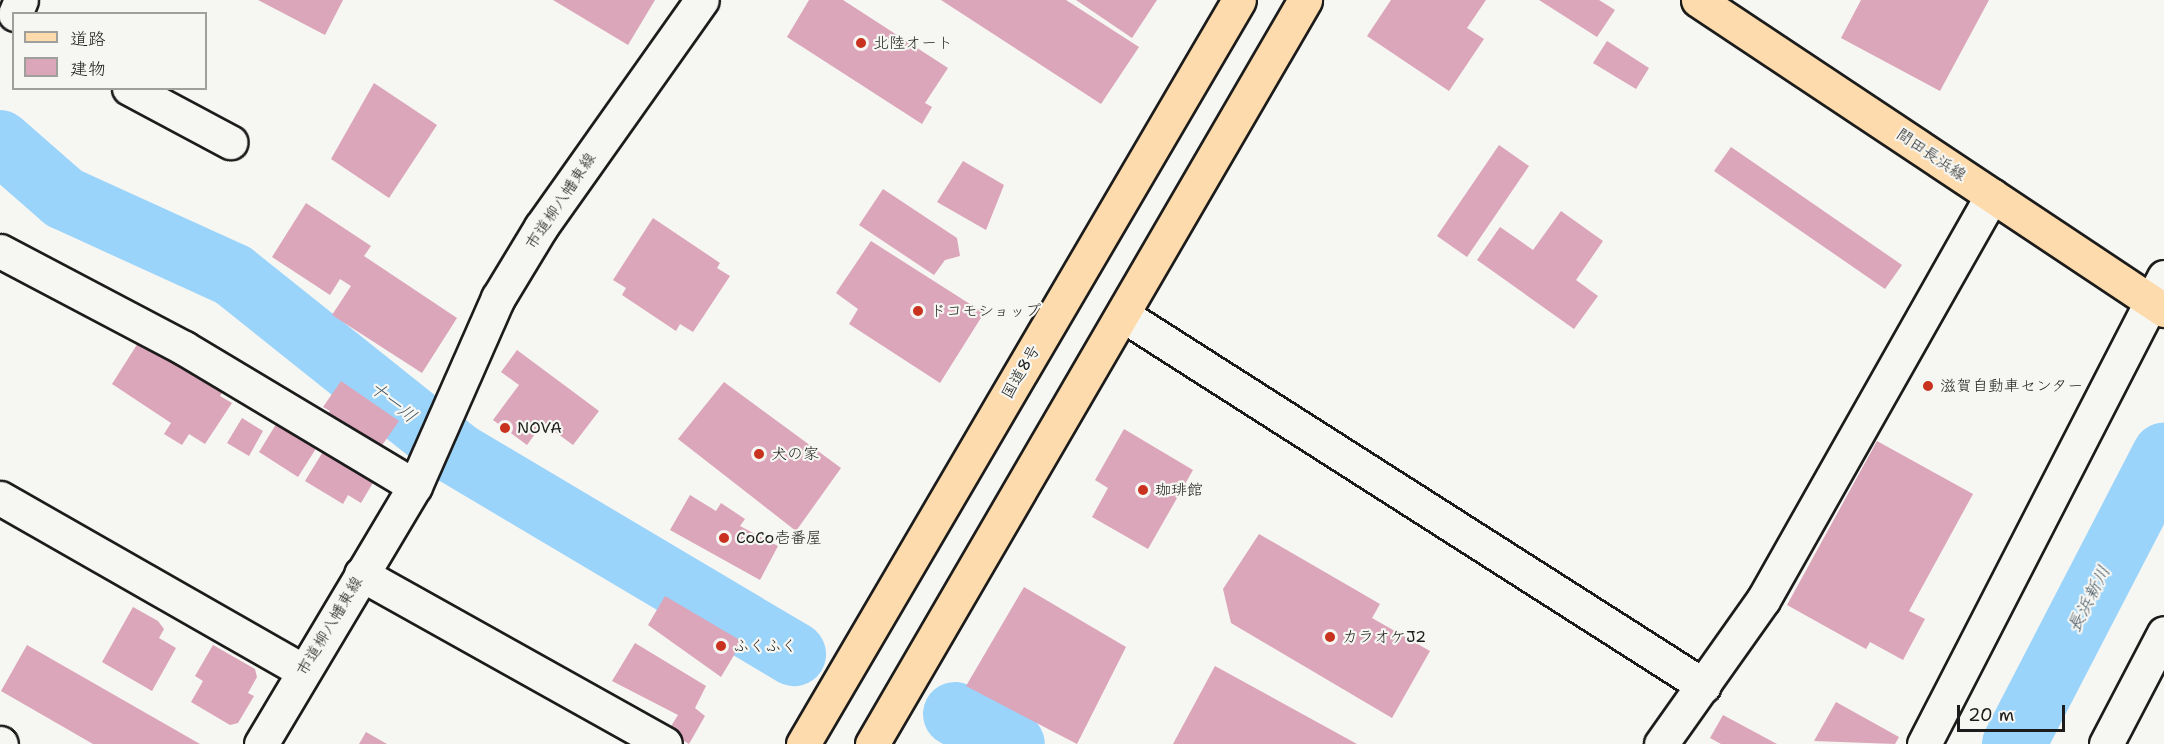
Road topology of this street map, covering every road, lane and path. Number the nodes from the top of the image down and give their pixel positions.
1 (702, 0) edge
2 (1239, 0) edge
3 (1305, 0) edge
4 (1698, 0) edge
5 (133, 90) edge
6 (230, 142) dead end
7 (1992, 195) junction
8 (0, 251) edge
9 (2160, 296) edge
10 (1123, 315) junction
11 (415, 486) junction
12 (0, 498) edge
13 (361, 574) junction
14 (2164, 633) edge
15 (303, 671) junction
16 (1704, 686) junction
17 (261, 744) edge
18 (664, 744) edge
19 (803, 744) edge
20 (872, 744) edge
21 (1661, 744) edge
22 (1924, 744) edge
23 (2106, 744) edge

1 - 11 street, 市道柳八幡東線
2 - 19 main road, 国道8号
3 - 10 main road
4 - 7 main road, 間田長浜線
5 - 6 street
7 - 9 main road, 間田長浜線
7 - 16 street
8 - 11 street
9 - 22 street
10 - 16 street
10 - 20 main road
11 - 13 street, 市道柳八幡東線
12 - 15 street
13 - 15 street, 市道柳八幡東線
13 - 18 street
14 - 23 street
15 - 17 street, 市道柳八幡東線
16 - 21 street

